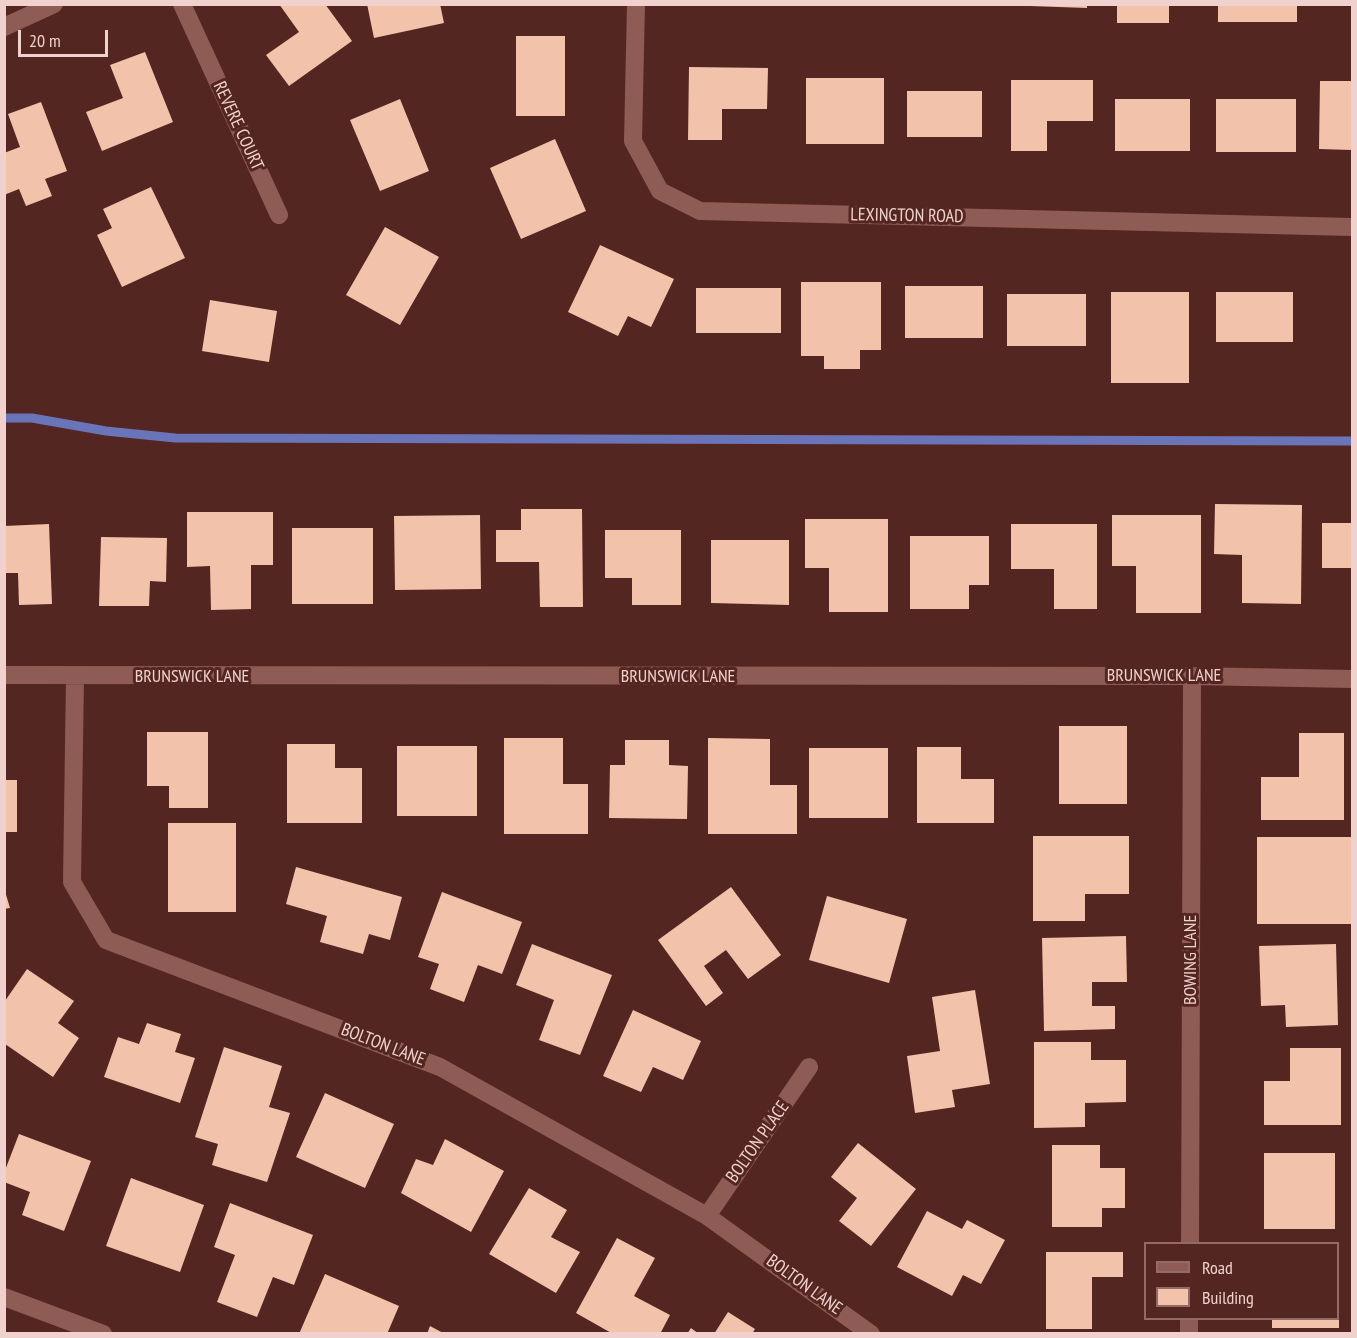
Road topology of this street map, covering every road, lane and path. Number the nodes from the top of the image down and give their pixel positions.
1 (54, 4) edge
2 (182, 4) edge
3 (636, 4) edge
4 (4, 27) edge
5 (279, 215) dead end
6 (1353, 227) edge
7 (4, 675) edge
8 (1192, 676) junction
9 (75, 677) junction
10 (1353, 679) edge
11 (809, 1067) dead end
12 (707, 1216) junction
13 (1190, 1242) edge
14 (4, 1297) edge
15 (104, 1334) edge
16 (871, 1334) edge

1 - 4 street
2 - 5 street, REVERE COURT
3 - 6 street, LEXINGTON ROAD
7 - 9 street, BRUNSWICK LANE
8 - 9 street, BRUNSWICK LANE
8 - 10 street, BRUNSWICK LANE
8 - 13 street, BOWING LANE
9 - 12 street, BOLTON LANE
11 - 12 street, BOLTON PLACE
12 - 16 street, BOLTON LANE
14 - 15 street

